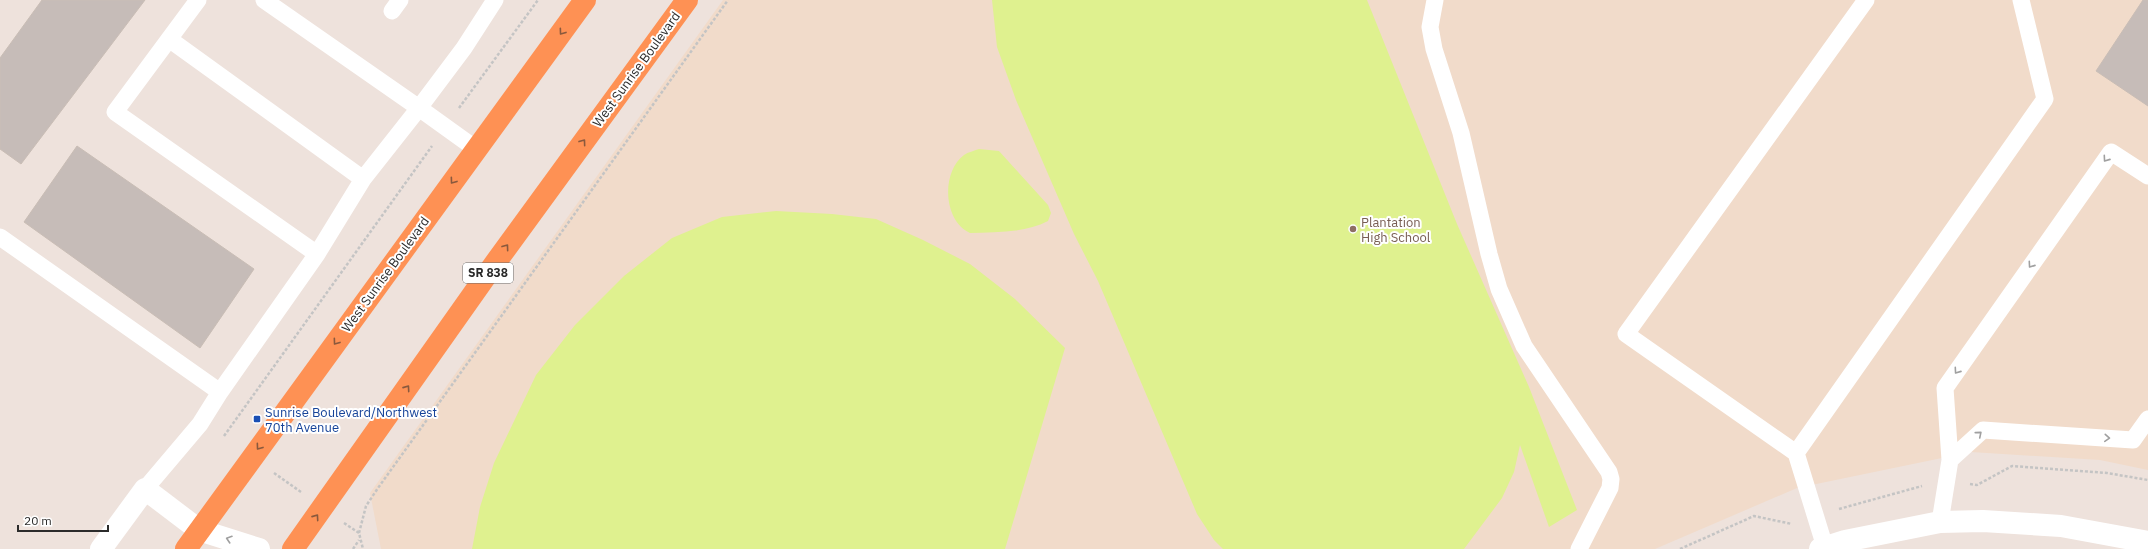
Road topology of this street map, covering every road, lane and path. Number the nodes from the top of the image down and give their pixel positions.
1 (198, 0) edge
2 (264, 0) edge
3 (495, 0) edge
4 (538, 0) edge
5 (585, 0) edge
6 (687, 0) edge
7 (728, 0) edge
8 (1435, 0) edge
9 (1866, 0) edge
10 (2021, 0) edge
11 (170, 39) junction
12 (418, 108) junction
13 (445, 127) junction
14 (476, 149) junction
15 (2148, 176) edge
16 (363, 179) junction
17 (0, 237) edge
18 (317, 254) junction
19 (220, 392) junction
20 (2148, 419) edge
21 (224, 436) dead end
22 (1796, 453) junction
23 (1950, 460) junction
24 (2148, 480) edge
25 (1946, 481) junction
26 (144, 489) junction
27 (1816, 516) junction
28 (1940, 522) junction
29 (199, 530) junction
30 (359, 533) dead end
31 (360, 539) dead end
32 (2148, 542) edge
33 (1823, 548) edge
34 (101, 549) edge
35 (186, 549) edge
36 (211, 549) edge
37 (259, 549) edge
38 (294, 549) edge
39 (353, 549) edge
40 (1580, 549) edge
41 (1680, 549) edge

1 - 11 lane
2 - 12 lane
3 - 12 lane
4 - 13 path
5 -> 14 highway, West Sunrise Boulevard
38 -> 6 highway, West Sunrise Boulevard / SR 838
7 - 30 path
8 - 40 lane
9 - 22 lane
10 - 22 lane
11 - 16 lane
11 - 18 lane
12 - 13 lane
12 - 16 lane
13 - 14 lane
13 - 21 path
14 -> 29 highway, West Sunrise Boulevard
15 -> 23 lane
16 - 18 lane
17 - 19 lane
18 - 19 lane
19 - 26 lane
23 -> 20 lane
22 - 27 lane
23 - 25 lane
24 - 25 path
25 - 27 path
25 - 28 lane
26 - 29 street
26 - 34 street
27 - 33 lane
27 - 41 path
28 - 32 street
28 - 33 street
29 - 35 highway, West Sunrise Boulevard
29 - 36 street
37 -> 29 street
31 - 39 path

